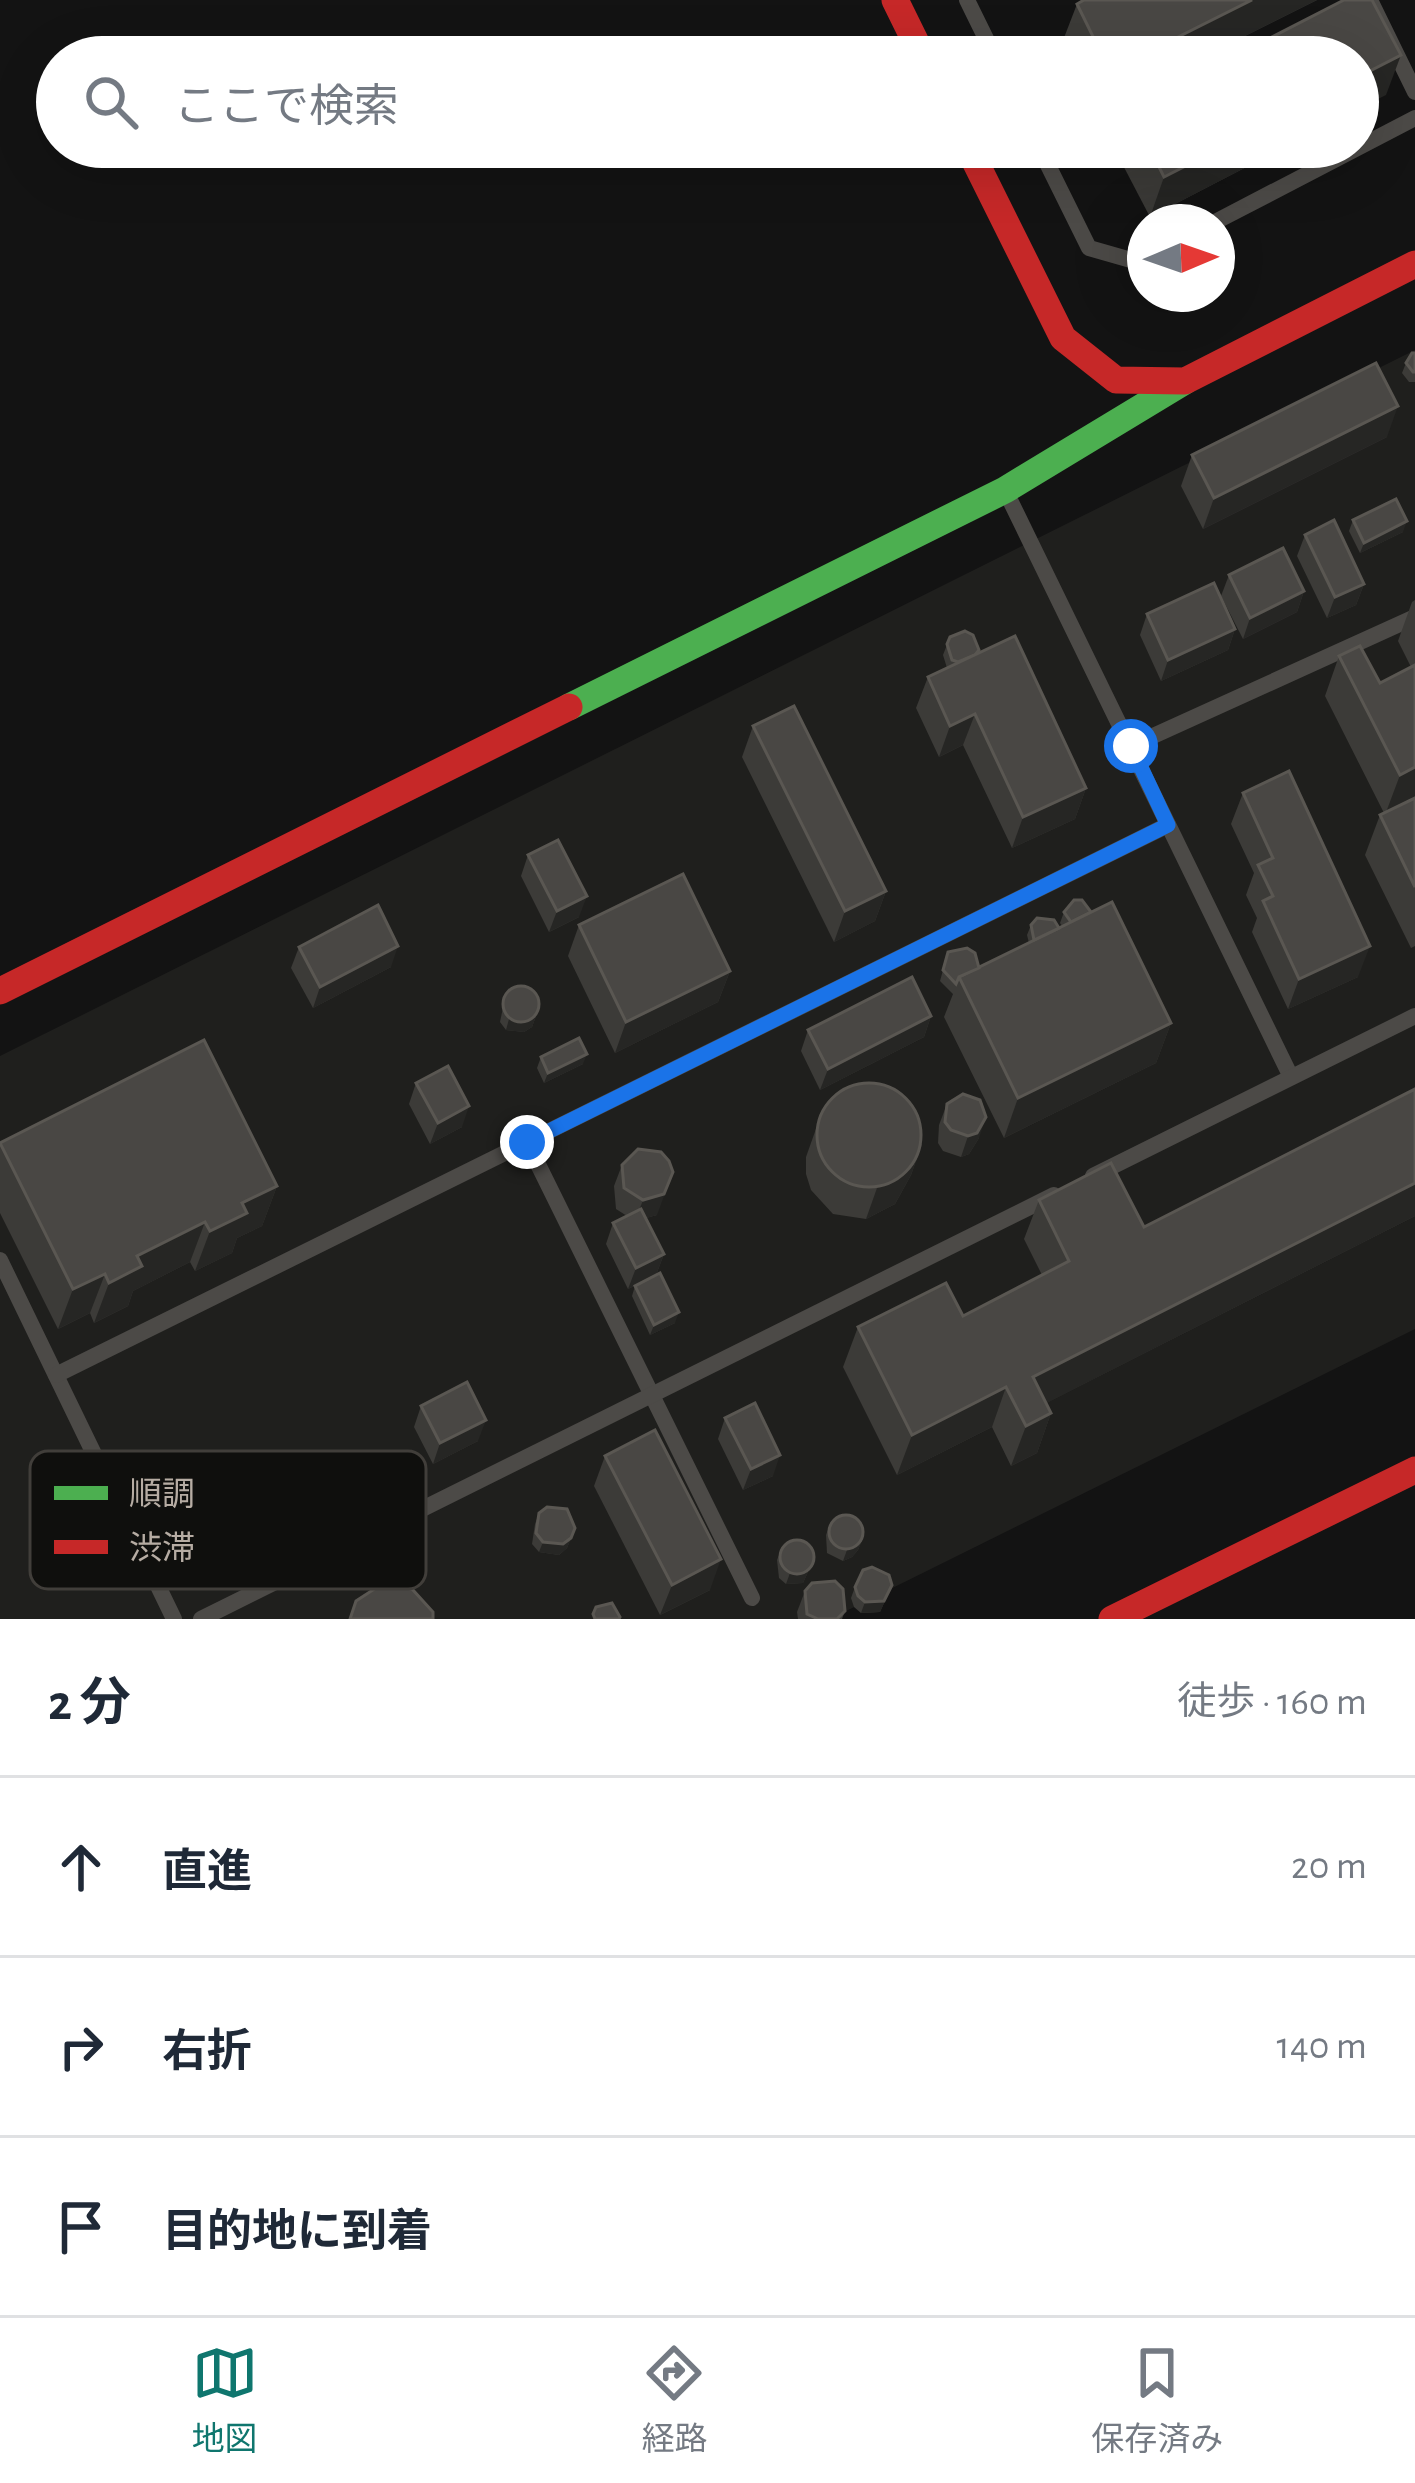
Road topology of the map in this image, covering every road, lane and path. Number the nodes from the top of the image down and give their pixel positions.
1 (895, 0) edge
2 (967, 0) edge
3 (1370, 0) edge
4 (913, 36) edge
5 (985, 36) edge
6 (1415, 92) edge
7 (1415, 118) edge
8 (1379, 137) edge
9 (978, 168) edge
10 (1049, 168) edge
11 (1319, 168) edge
12 (1235, 212) edge
13 (1127, 259) edge
14 (1415, 265) edge
15 (1185, 381) junction
16 (1005, 490) junction
17 (1415, 617) edge
18 (1131, 746) junction
19 (1168, 825) junction
20 (0, 991) edge
21 (1415, 1016) edge
22 (1291, 1077) junction
23 (527, 1142) junction
24 (0, 1260) edge
25 (56, 1375) junction
26 (651, 1396) junction
27 (92, 1451) edge
28 (1415, 1470) edge
29 (426, 1508) edge
30 (159, 1589) edge
31 (262, 1589) edge
32 (752, 1598) dead end
33 (173, 1619) edge
34 (201, 1619) edge
35 (1112, 1619) edge

1 - 4 street
2 - 5 lane
3 - 6 lane
7 - 8 lane
9 - 15 street
10 - 13 lane
11 - 12 lane
14 - 15 street
15 - 16 street
16 - 18 lane
16 - 20 street
17 - 18 lane
18 - 19 lane
19 - 22 lane
19 - 23 lane
21 - 22 lane
22 - 26 lane
23 - 25 lane
23 - 26 lane
24 - 25 lane
25 - 27 lane
26 - 29 lane
26 - 32 lane
28 - 35 street
30 - 33 lane
31 - 34 lane

